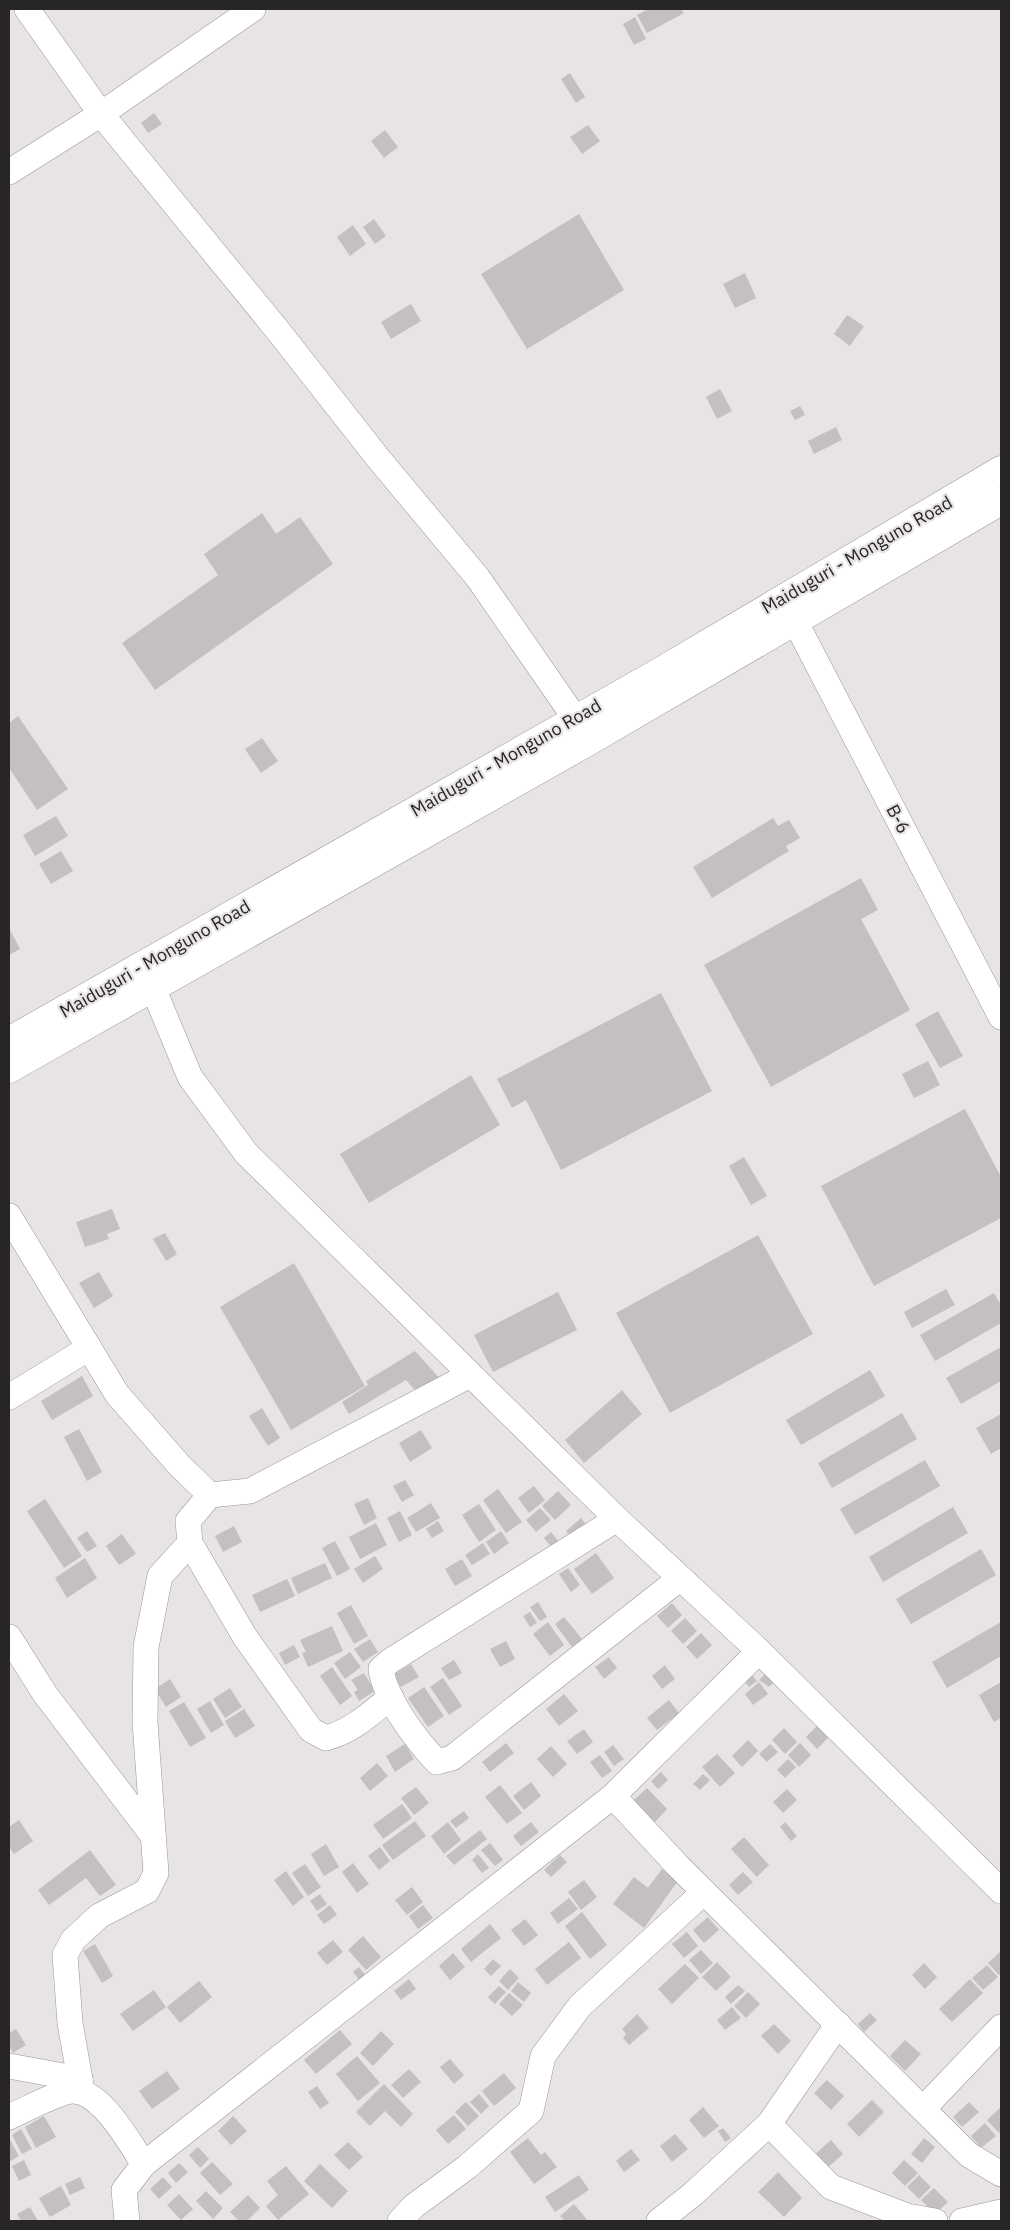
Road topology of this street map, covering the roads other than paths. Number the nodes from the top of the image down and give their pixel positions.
1 (27, 9) edge
2 (253, 9) edge
3 (101, 114) junction
4 (9, 172) edge
5 (1001, 470) edge
6 (1001, 500) edge
7 (795, 621) junction
8 (575, 718) junction
9 (153, 988) junction
10 (1001, 1017) edge
11 (9, 1042) edge
12 (9, 1068) edge
13 (9, 1216) edge
14 (89, 1348) junction
15 (470, 1375) junction
16 (9, 1397) edge
17 (210, 1494) junction
18 (617, 1519) junction
19 (190, 1543) junction
20 (679, 1579) junction
21 (9, 1638) edge
22 (758, 1652) junction
23 (391, 1697) junction
24 (613, 1796) junction
25 (153, 1836) junction
26 (1001, 1891) edge
27 (704, 1892) junction
28 (838, 2024) junction
29 (1001, 2027) edge
30 (9, 2066) edge
31 (81, 2085) junction
32 (923, 2109) junction
33 (9, 2117) edge
34 (769, 2124) junction
35 (144, 2164) junction
36 (1001, 2174) edge
37 (1001, 2212) edge
38 (127, 2221) edge
39 (400, 2221) edge
40 (659, 2221) edge
41 (935, 2221) edge
42 (962, 2221) edge

1 - 3 street
2 - 3 street
3 - 4 street
3 - 8 street
5 - 8 main road, Maiduguri - Monguno Road
6 - 7 main road, Maiduguri - Monguno Road
7 - 9 main road, Maiduguri - Monguno Road
7 - 10 street, B-6
8 - 11 main road, Maiduguri - Monguno Road
9 - 12 main road, Maiduguri - Monguno Road
9 - 15 street
13 - 14 street
14 - 16 street
14 - 17 street
15 - 17 street
15 - 18 street
17 - 19 street
18 - 20 street
18 - 23 street
19 - 23 street
19 - 25 street
20 - 22 street
20 - 23 street
21 - 25 street
22 - 24 street
22 - 26 street
24 - 27 street
24 - 35 street
25 - 31 street
27 - 28 street
27 - 39 street
28 - 32 street
28 - 34 street
29 - 32 street
30 - 31 street
31 - 33 street
31 - 35 street
32 - 36 street
34 - 40 street
34 - 41 street
35 - 38 street
37 - 42 street

